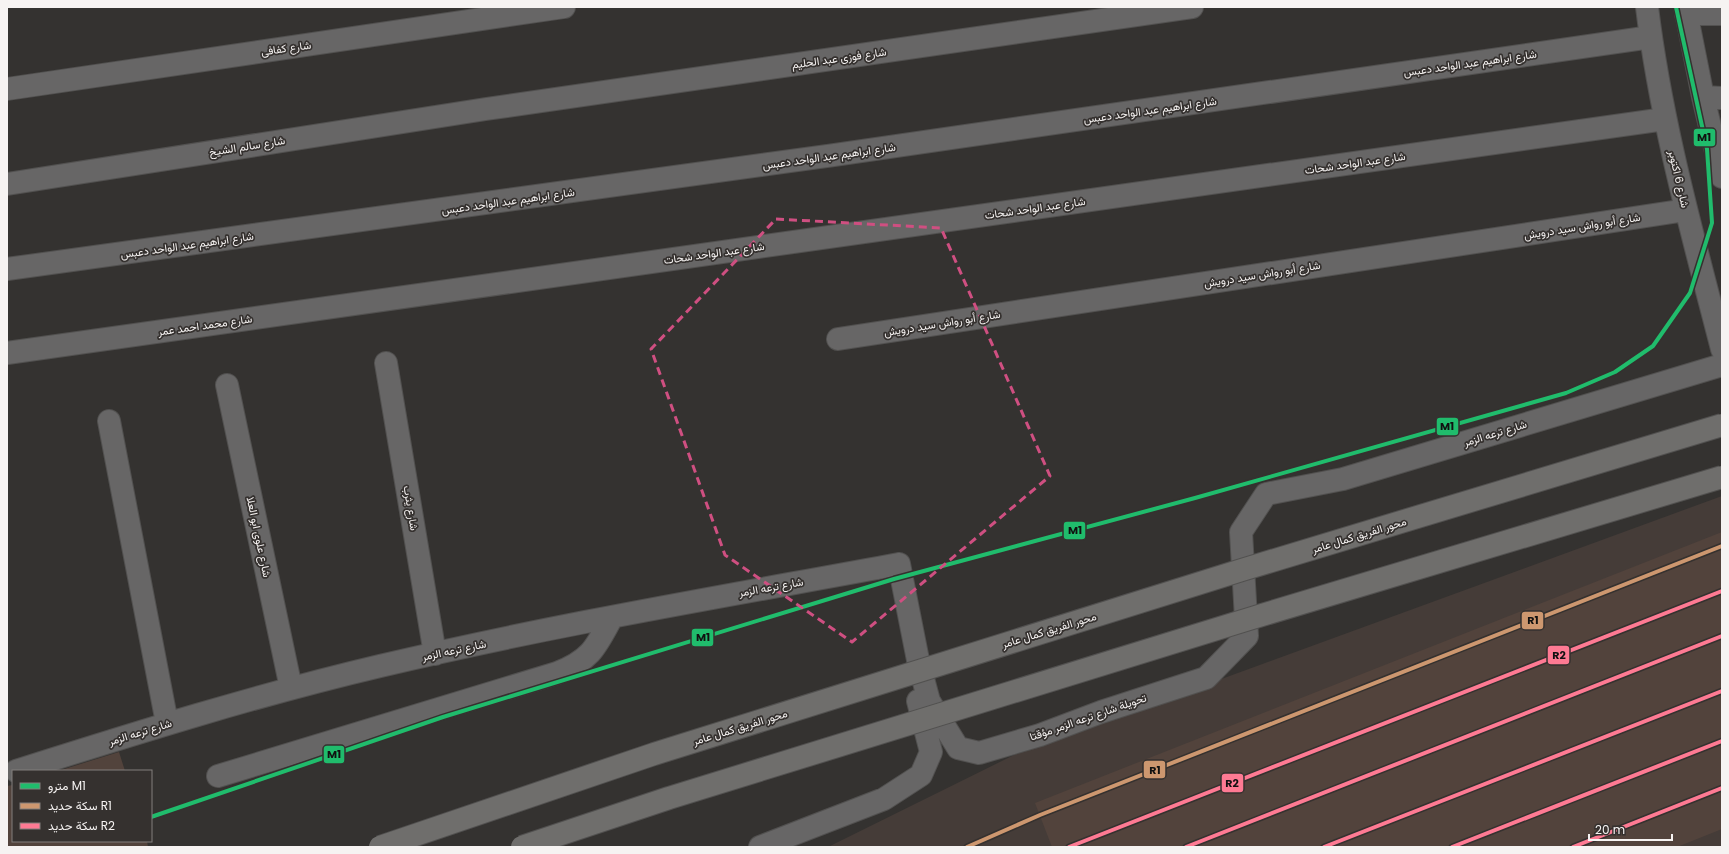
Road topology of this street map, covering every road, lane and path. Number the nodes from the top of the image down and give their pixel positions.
1 (564, 7) edge
2 (1192, 7) edge
3 (1647, 7) edge
4 (1686, 11) edge
5 (1722, 14) edge
6 (1651, 37) junction
7 (7, 89) edge
8 (1713, 98) edge
9 (486, 109) joint
10 (1665, 119) junction
11 (1722, 176) edge
12 (7, 184) edge
13 (1686, 210) junction
14 (7, 269) edge
15 (404, 297) joint
16 (838, 339) dead end
17 (1722, 349) edge
18 (7, 353) edge
19 (386, 363) dead end
20 (1722, 365) edge
21 (226, 385) dead end
22 (109, 421) dead end
23 (1722, 425) edge
24 (1722, 477) edge
25 (1266, 494) joint
26 (899, 564) junction
27 (612, 616) junction
28 (435, 654) junction
29 (291, 688) junction
30 (167, 723) junction
31 (19, 770) edge
32 (218, 776) dead end
33 (380, 847) edge
34 (522, 847) edge
35 (760, 847) edge

1 - 7 street, شارع كفافى
2 - 9 street, شارع فوزى عبد الحليم
3 - 6 street, شارع 6 اكتوبر
4 - 5 street
4 - 8 street
6 - 10 street, شارع 6 اكتوبر
6 - 14 street, شارع ابراهيم عبد الواحد دعبس
8 - 11 street
9 - 12 street, شارع سالم الشيخ
10 - 13 street, شارع 6 اكتوبر
10 - 15 street, شارع عبد الواحد شحات
13 - 16 street, شارع أبو رواش سيد درويش
13 - 17 street, شارع 6 اكتوبر
15 - 18 street, شارع محمد احمد عمر
19 - 28 street, شارع يثرب
20 - 25 street, شارع ترعه الزمر
21 - 29 street, شارع علوى ابو العلا
22 - 30 street
23 - 33 highway, محور الفريق كمال عامر, bridge
24 - 34 highway, bridge
25 - 26 street, تحويلة شارع ترعه الزمر مؤقتا
26 - 27 street, شارع ترعه الزمر
26 - 35 street
27 - 28 street, شارع ترعه الزمر
27 - 32 street
28 - 29 street, شارع ترعه الزمر
29 - 30 street, شارع ترعه الزمر
30 - 31 street, شارع ترعه الزمر

